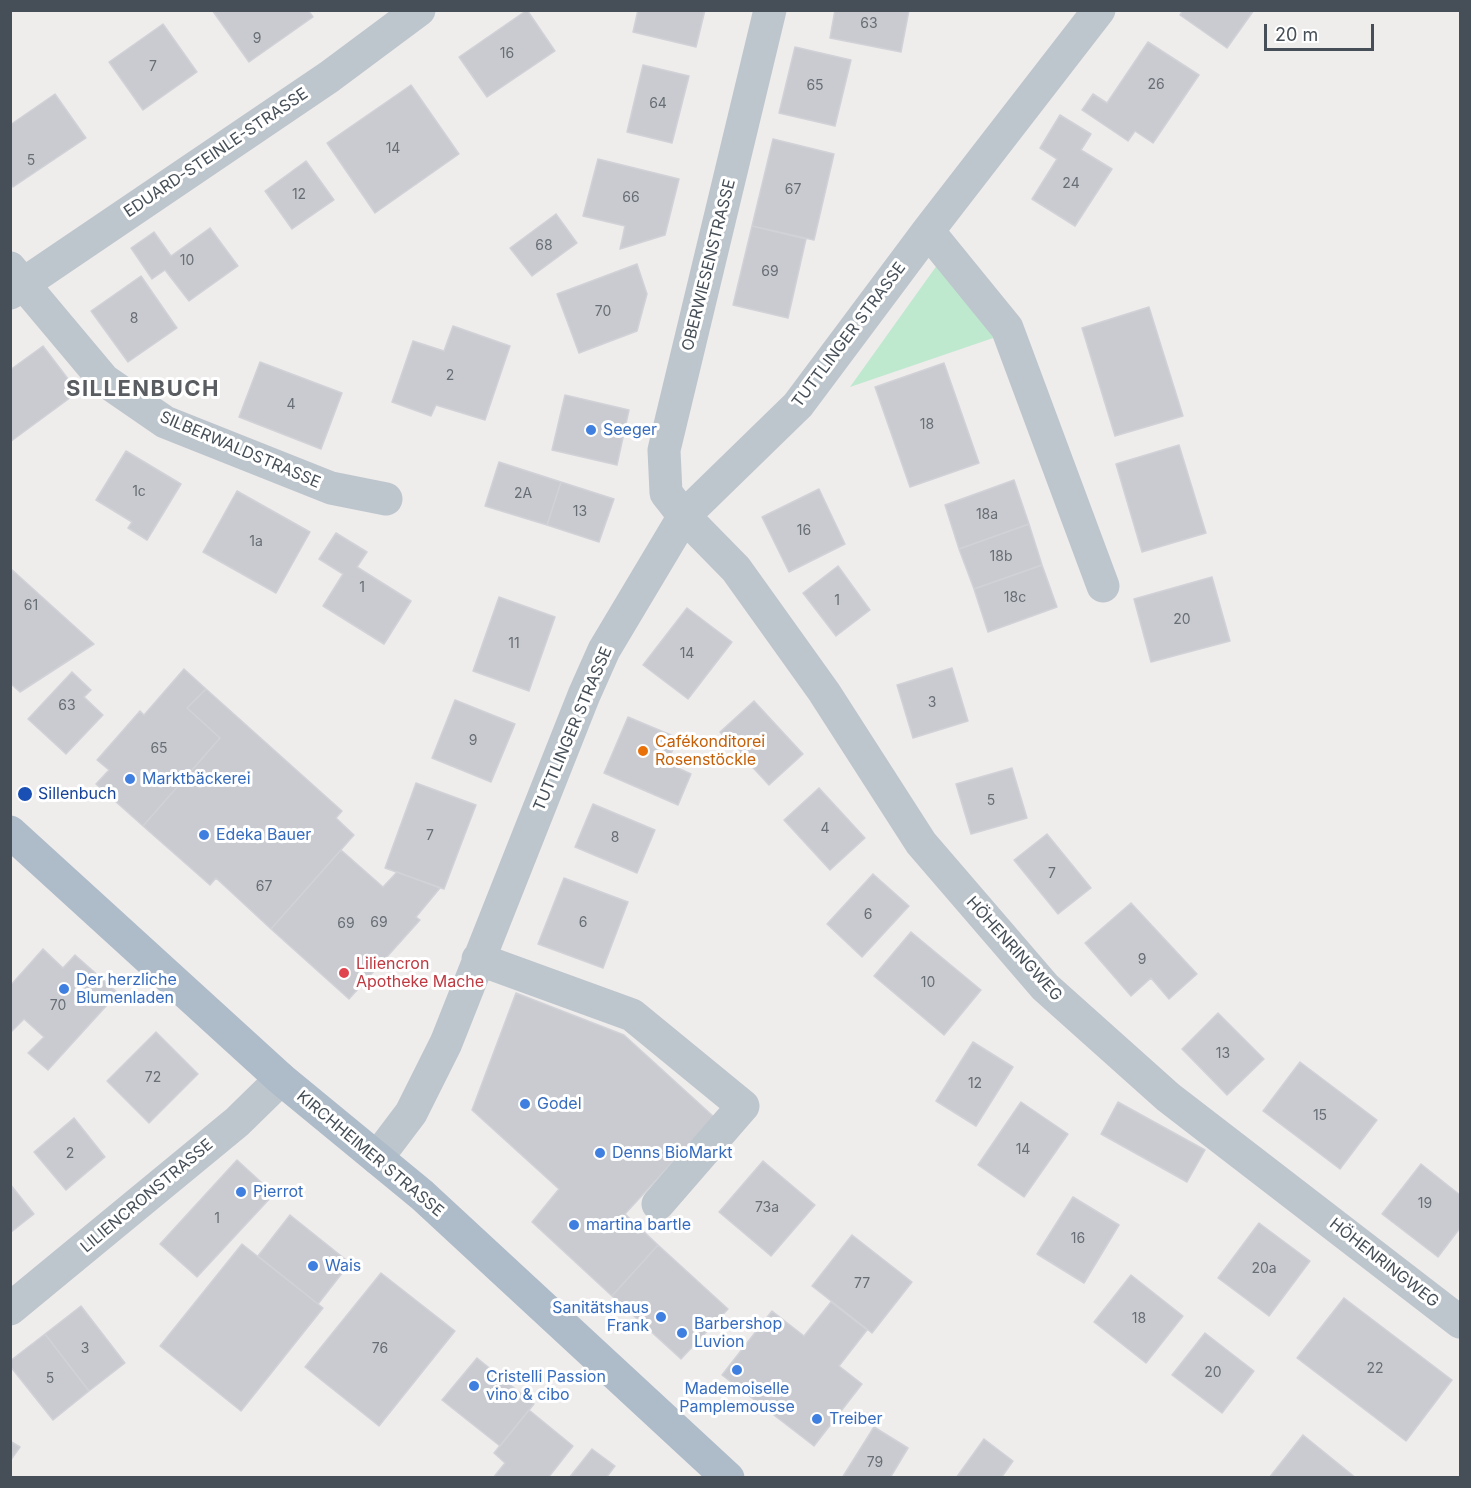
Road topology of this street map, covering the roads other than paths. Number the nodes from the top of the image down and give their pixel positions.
1 (419, 10) edge
2 (770, 10) edge
3 (1099, 10) edge
4 (927, 231) junction
5 (15, 281) edge
6 (386, 499) dead end
7 (684, 516) junction
8 (1103, 586) dead end
9 (10, 832) edge
10 (478, 959) junction
11 (281, 1079) junction
12 (377, 1158) junction
13 (658, 1204) dead end
14 (10, 1309) edge
15 (1461, 1322) edge
16 (728, 1478) edge

1 - 5 street, EDUARD-STEINLE-STRASSE
2 - 7 street, OBERWIESENSTRASSE
3 - 4 street, TUTTLINGER STRASSE
4 - 7 street, TUTTLINGER STRASSE
4 - 8 street
5 - 6 street, SILBERWALDSTRASSE
7 - 10 street, TUTTLINGER STRASSE
7 - 15 street, HÖHENRINGWEG
9 - 11 main road, KIRCHHEIMER STRASSE
10 - 12 street, TUTTLINGER STRASSE
10 - 13 street
11 - 12 main road, KIRCHHEIMER STRASSE
11 - 14 street, LILIENCRONSTRASSE
12 - 16 main road, KIRCHHEIMER STRASSE

